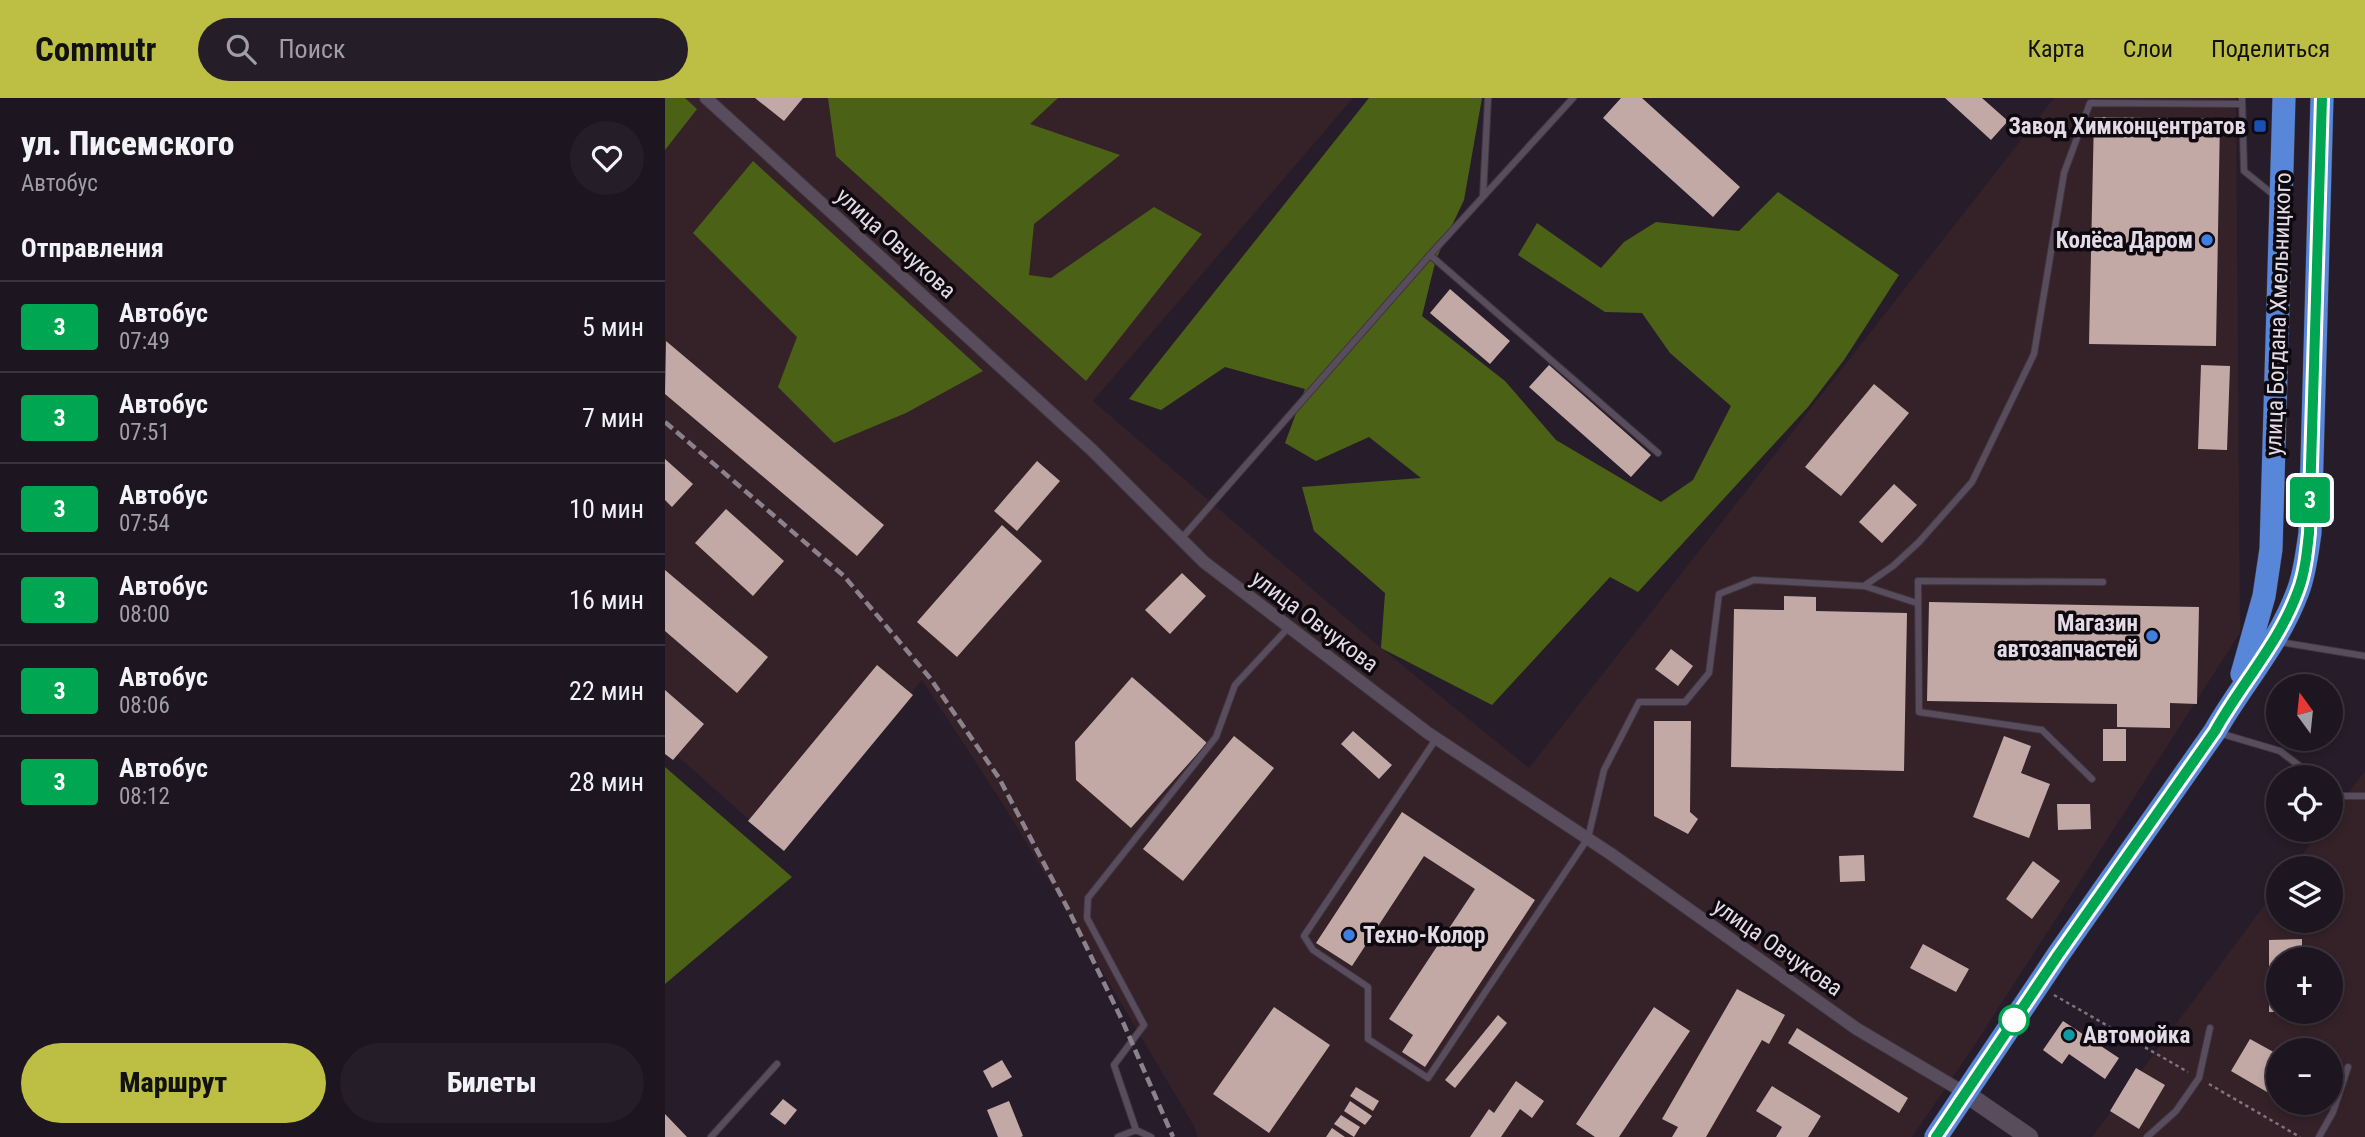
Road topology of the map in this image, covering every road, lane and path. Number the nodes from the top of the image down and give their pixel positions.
1 (706, 98) edge
2 (1488, 98) edge
3 (1573, 98) edge
4 (2284, 98) edge
5 (2322, 98) edge
6 (2242, 101) edge
7 (1483, 196) junction
8 (2282, 202) junction
9 (1430, 255) junction
10 (2276, 398) junction
11 (2313, 399) junction
12 (1658, 453) dead end
13 (1181, 539) junction
14 (2103, 582) dead end
15 (1864, 586) junction
16 (1917, 603) junction
17 (1287, 628) junction
18 (2275, 641) junction
19 (2365, 656) edge
20 (2236, 694) junction
21 (2215, 731) junction
22 (1436, 738) junction
23 (2298, 765) edge
24 (2092, 779) dead end
25 (2343, 796) edge
26 (2365, 796) edge
27 (1588, 838) junction
28 (2038, 986) junction
29 (2210, 1028) dead end
30 (777, 1064) dead end
31 (2348, 1067) dead end
32 (2199, 1078) junction
33 (1965, 1093) junction
34 (1136, 1130) junction
35 (712, 1137) edge
36 (1118, 1137) edge
37 (1151, 1137) edge
38 (1937, 1137) edge
39 (2029, 1137) edge
40 (2147, 1137) edge
41 (2300, 1137) edge
42 (2319, 1137) edge

1 - 13 street, улица Овчукова
2 - 7 lane
3 - 7 lane
4 - 8 highway, улица Богдана Хмельницкого
5 - 11 highway, улица Богдана Хмельницкого
6 - 8 lane
6 - 15 lane
7 - 9 lane
8 - 10 highway, улица Богдана Хмельницкого
9 - 12 lane
9 - 13 lane
10 - 11 highway
10 - 20 highway, улица Богдана Хмельницкого
11 - 18 highway, улица Богдана Хмельницкого
13 - 17 street, улица Овчукова
14 - 16 lane
15 - 16 lane
15 - 27 lane
16 - 24 lane
17 - 22 street, улица Овчукова
17 - 34 lane
18 - 19 lane
18 - 20 highway, улица Богдана Хмельницкого
20 - 21 highway, улица Богдана Хмельницкого
21 - 23 lane
21 - 28 highway, улица Богдана Хмельницкого
22 - 27 street, улица Овчукова
22 - 27 lane
25 - 26 lane
27 - 33 street, улица Овчукова
28 - 32 path
28 - 33 highway, улица Богдана Хмельницкого
29 - 32 lane
30 - 35 lane
31 - 42 lane
32 - 40 lane
32 - 41 path
33 - 38 highway, улица Богдана Хмельницкого
33 - 39 street
34 - 36 lane
34 - 37 lane

